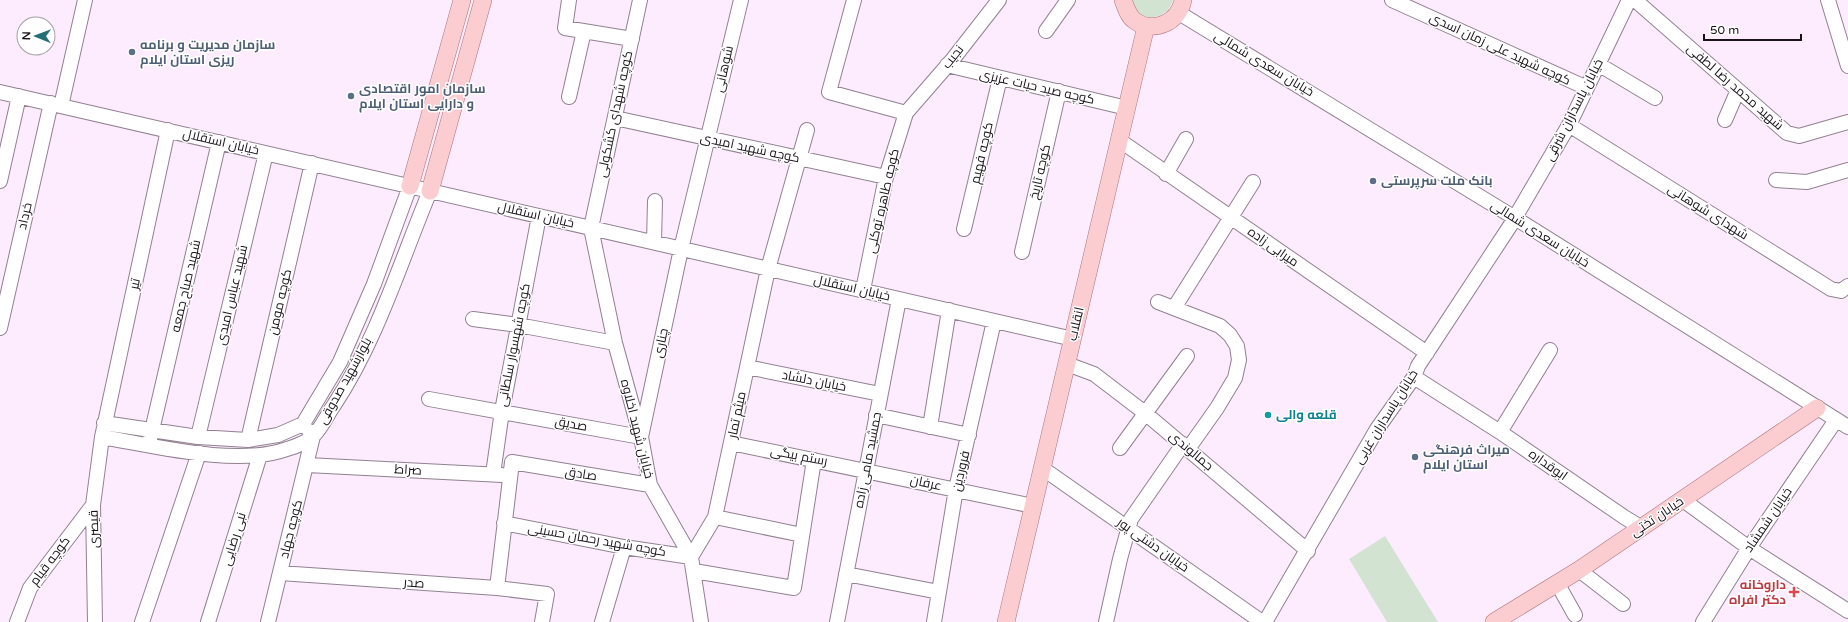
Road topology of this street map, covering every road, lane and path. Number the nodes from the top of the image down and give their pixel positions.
1 (85, 0) edge
2 (462, 0) edge
3 (484, 0) edge
4 (569, 0) edge
5 (640, 0) edge
6 (741, 0) edge
7 (854, 0) edge
8 (999, 0) edge
9 (1068, 0) edge
10 (1123, 0) edge
11 (1629, 0) edge
12 (1635, 0) edge
13 (1828, 0) edge
14 (1398, 1) edge
15 (1181, 6) edge
16 (1146, 26) junction
17 (584, 31) junction
18 (1046, 32) dead end
19 (632, 39) junction
20 (1598, 64) junction
21 (947, 65) junction
22 (1848, 66) edge
23 (1000, 78) junction
24 (1587, 88) junction
25 (1738, 90) junction
26 (0, 92) edge
27 (1059, 92) junction
28 (19, 96) junction
29 (569, 98) dead end
30 (1655, 98) dead end
31 (56, 104) junction
32 (1127, 108) junction
33 (906, 113) junction
34 (615, 118) junction
35 (1725, 120) dead end
36 (1848, 122) edge
37 (1569, 125) junction
38 (168, 130) junction
39 (807, 130) dead end
40 (708, 138) junction
41 (1186, 138) dead end
42 (1119, 140) junction
43 (219, 142) junction
44 (266, 153) junction
45 (799, 158) junction
46 (312, 163) junction
47 (1848, 170) edge
48 (1166, 174) junction
49 (886, 178) junction
50 (1776, 180) dead end
51 (0, 181) edge
52 (1253, 182) dead end
53 (410, 186) junction
54 (430, 191) junction
55 (655, 201) dead end
56 (539, 216) junction
57 (1231, 218) junction
58 (1515, 218) junction
59 (590, 228) junction
60 (964, 229) dead end
61 (654, 242) junction
62 (681, 248) junction
63 (1022, 252) dead end
64 (768, 268) junction
65 (1848, 286) edge
66 (863, 290) junction
67 (899, 299) junction
68 (1158, 302) dead end
69 (1174, 308) junction
70 (949, 310) junction
71 (473, 319) dead end
72 (994, 321) junction
73 (518, 325) junction
74 (0, 328) edge
75 (1073, 339) junction
76 (615, 343) junction
77 (1550, 350) dead end
78 (1427, 353) junction
79 (1187, 356) dead end
80 (1067, 364) junction
81 (747, 367) junction
82 (1414, 377) junction
83 (880, 394) junction
84 (429, 399) dead end
85 (1817, 408) junction
86 (502, 411) junction
87 (1145, 413) junction
88 (876, 415) junction
89 (104, 423) junction
90 (1842, 423) edge
91 (303, 424) junction
92 (930, 427) junction
93 (152, 430) junction
94 (1500, 432) junction
95 (970, 435) junction
96 (313, 436) junction
97 (102, 437) junction
98 (640, 437) junction
99 (198, 438) junction
100 (248, 440) junction
101 (731, 443) junction
102 (149, 445) junction
103 (1186, 446) junction
104 (1120, 448) dead end
105 (199, 453) junction
106 (260, 455) junction
107 (814, 460) junction
108 (307, 465) junction
109 (1042, 468) junction
110 (511, 469) junction
111 (866, 470) junction
112 (493, 474) junction
113 (650, 485) junction
114 (956, 489) junction
115 (1683, 500) junction
116 (93, 506) junction
117 (1033, 506) junction
118 (715, 517) junction
119 (504, 523) junction
120 (1130, 528) junction
121 (1642, 528) junction
122 (802, 535) junction
123 (624, 547) junction
124 (1749, 548) junction
125 (1308, 550) junction
126 (691, 557) junction
127 (1579, 570) junction
128 (694, 571) junction
129 (280, 573) junction
130 (846, 574) junction
131 (1557, 583) junction
132 (497, 588) junction
133 (939, 592) junction
134 (1623, 604) dead end
135 (1848, 611) edge
136 (1575, 616) dead end
137 (1706, 621) edge
138 (17, 622) edge
139 (95, 622) edge
140 (142, 622) edge
141 (208, 622) edge
142 (268, 622) edge
143 (542, 622) edge
144 (602, 622) edge
145 (701, 622) edge
146 (837, 622) edge
147 (934, 622) edge
148 (1006, 622) edge
149 (1106, 622) edge
150 (1264, 622) edge
151 (1494, 622) edge

1 - 31 street, خرداد
2 - 53 main road
3 - 54 main road
4 - 17 street
5 - 19 street, کوچه شهدای کشکولی
6 - 40 street, شوهانی
7 - 33 street
8 - 21 street, نجیب
9 - 18 street
10 - 16 main road
11 - 20 street, خیابان پاسداران شرقی
12 - 25 street, شهید محمد رضا لطفی
13 - 22 street
14 - 24 street, کوچه شهید علی زمان اسدی
15 - 16 main road
15 - 58 street, خیابان سعدی شمالی
16 - 32 main road, انقلاب
17 - 19 street
17 - 29 street
19 - 34 street, کوچه شهدای کشکولی
20 - 24 street, خیابان پاسداران شرقی
20 - 30 street
21 - 23 street, کوچه صید حیات عزیزی
21 - 33 street, نجیب
23 - 27 street, کوچه صید حیات عزیزی
23 - 60 street, کوچه فهیم
24 - 37 street, خیابان پاسداران شرقی
25 - 35 street
25 - 36 street, شهید محمد رضا لطفی
26 - 28 street, خیابان استقلال
27 - 32 street, کوچه صید حیات عزیزی
27 - 63 street, کوچه تاریخ
28 - 31 street, خیابان استقلال
28 - 51 street
31 - 38 street, خیابان استقلال
31 - 74 street, خرداد
32 - 42 main road, انقلاب
33 - 49 street, کوچه طاهره توکلی
34 - 40 street, کوچه شهید امیدی
34 - 59 street, کوچه شهدای کشکولی
37 - 58 street, خیابان پاسداران شرقی
37 - 65 street, شهدای شوهانی
38 - 43 street, خیابان استقلال
38 - 89 street, تیر
39 - 45 street, میثم تمار
40 - 45 street, کوچه شهید امیدی
40 - 62 street, شوهانی
41 - 48 street
42 - 48 street, میرابی زاده
42 - 75 main road, انقلاب
43 - 44 street, خیابان استقلال
43 - 93 street, شهید صباح جمعه
44 - 46 street, خیابان استقلال
44 - 99 street, شهید عباس امیدی
45 - 49 street, کوچه شهید امیدی
45 - 64 street, میثم تمار
46 - 53 street, خیابان استقلال
46 - 100 street, کوچه مومن
47 - 50 street
48 - 57 street, میرابی زاده
49 - 66 street, کوچه طاهره توکلی
52 - 57 street
53 - 54 street, خیابان استقلال
53 - 91 street, بلوارشهید صدوقی
54 - 56 street, خیابان استقلال
54 - 96 street, بلوارشهید صدوقی
55 - 61 street
56 - 59 street, خیابان استقلال
56 - 73 street, کوچه شهسوار سلطانی
57 - 69 street
57 - 78 street, میرابی زاده
58 - 78 street, خیابان پاسداران غربی
58 - 85 street, خیابان سعدی شمالی
59 - 61 street, خیابان استقلال
59 - 76 street, خیابان شهید اخلاوه
61 - 62 street, خیابان استقلال
62 - 64 street, خیابان استقلال
62 - 98 street, چناری
64 - 66 street, خیابان استقلال
64 - 81 street, میثم تمار
66 - 67 street, خیابان استقلال
67 - 70 street, خیابان استقلال
67 - 83 street, جمشید مامی زاده
68 - 69 street
69 - 103 street
70 - 72 street, خیابان استقلال
70 - 92 street
71 - 73 street
72 - 75 street, خیابان استقلال
72 - 95 street, فروردین
73 - 76 street
73 - 86 street, کوچه شهسوار سلطانی
75 - 80 main road, انقلاب
76 - 98 street, خیابان شهید اخلاوه
77 - 94 street
78 - 82 street, خیابان پاسداران غربی
79 - 87 street
80 - 87 street, جمالوندی
80 - 109 main road, انقلاب
81 - 83 street, خیابان دلشاد
81 - 101 street, میثم تمار
82 - 94 street, ابوقداره
82 - 125 street, خیابان پاسداران غربی
83 - 88 street, جمشید مامی زاده
84 - 86 street, صدیق
85 - 90 street, خیابان سعدی شمالی
85 - 115 main road, خیابان تختی
86 - 98 street, صدیق
86 - 112 street, کوچه شهسوار سلطانی
87 - 103 street, جمالوندی
87 - 104 street
88 - 92 street
88 - 111 street, جمشید مامی زاده
89 - 93 street, بلوارشهید صدوقی
89 - 97 street, تیر
90 - 124 street, خیابان شمشاد
91 - 96 street
91 - 100 street, بلوارشهید صدوقی
92 - 95 street
93 - 99 street, بلوارشهید صدوقی
93 - 102 street, شهید صباح جمعه
94 - 121 street, ابوقداره
95 - 114 street, فروردین
96 - 106 street, بلوارشهید صدوقی
96 - 108 street, کوچه جهاد
97 - 102 street, بلوارشهید صدوقی
97 - 116 street, قیصری
98 - 113 street, خیابان شهید اخلاوه
99 - 100 street, بلوارشهید صدوقی
101 - 107 street, رستم بیگی
101 - 118 street, میثم تمار
102 - 105 street, بلوارشهید صدوقی
103 - 120 street
103 - 125 street, جمالوندی
105 - 106 street, بلوارشهید صدوقی
105 - 140 street
106 - 141 street, نبی رضایی
107 - 111 street, رستم بیگی
107 - 122 street
108 - 112 street, صراط
108 - 129 street, کوچه جهاد
109 - 117 main road, انقلاب
109 - 120 street, خیابان دشتی پور
110 - 112 street, صراط
110 - 113 street, صادق
110 - 119 street
111 - 114 street, عرفان
111 - 130 street, جمشید مامی زاده
113 - 126 street, خیابان شهید اخلاوه
114 - 117 street, عرفان
114 - 133 street, فروردین
115 - 121 main road, خیابان تختی
115 - 124 street
116 - 138 street, کوچه قیام
116 - 139 street, قیصری
117 - 148 main road, انقلاب
118 - 122 street
118 - 126 street, میثم تمار
119 - 123 street, کوچه شهید رحمان حسینی
119 - 132 street
120 - 149 street
120 - 150 street, خیابان دشتی پور
121 - 127 main road, خیابان تختی
122 - 128 street
123 - 126 street, کوچه شهید رحمان حسینی
123 - 144 street
124 - 135 street
124 - 137 street, خیابان شمشاد
125 - 150 street, خیابان پاسداران غربی
126 - 128 street, خیابان شهید اخلاوه
127 - 131 main road, خیابان تختی
127 - 134 street
128 - 145 street, خیابان شهید اخلاوه
129 - 132 street, صدر
129 - 142 street, کوچه جهاد
130 - 133 street
130 - 146 street, جمشید مامی زاده
131 - 136 street
131 - 151 main road, خیابان تختی
132 - 143 street, صدر
133 - 147 street, فروردین

